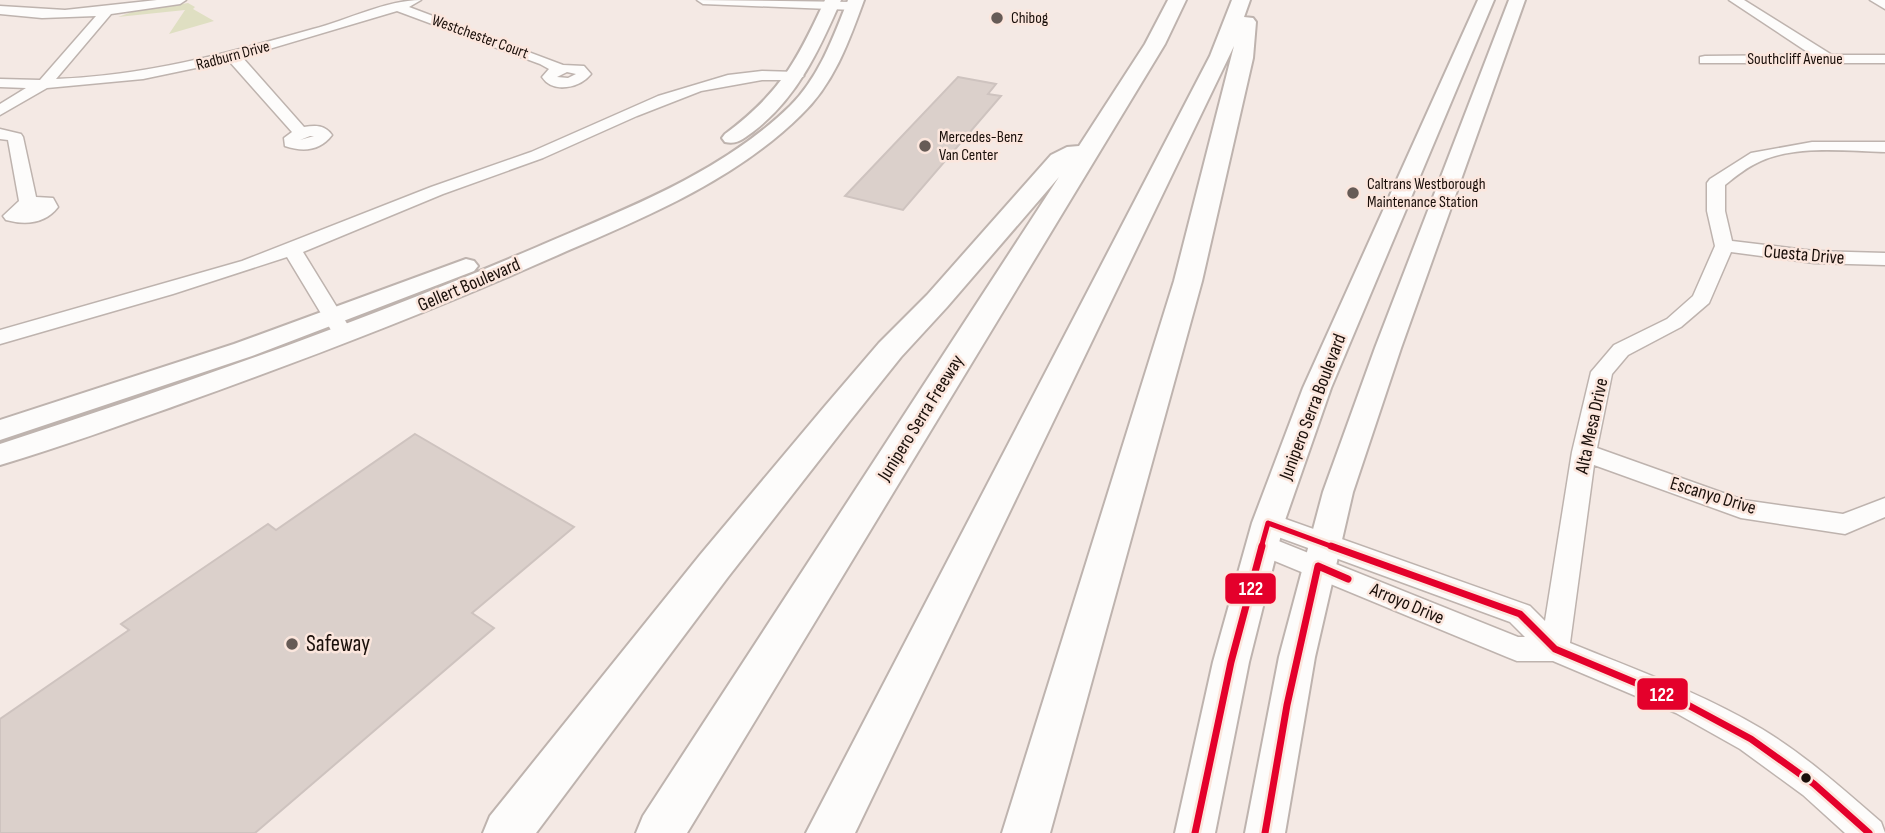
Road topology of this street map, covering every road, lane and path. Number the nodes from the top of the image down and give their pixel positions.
1 (180, 0) edge
2 (415, 0) edge
3 (703, 0) edge
4 (1177, 0) edge
5 (1244, 0) edge
6 (1486, 0) edge
7 (1517, 0) edge
8 (1735, 0) edge
9 (1876, 0) edge
10 (739, 2) edge
11 (832, 2) edge
12 (855, 3) edge
13 (1885, 5) edge
14 (397, 7) junction
15 (0, 10) edge
16 (108, 10) junction
17 (233, 56) junction
18 (1828, 59) junction
19 (1885, 59) edge
20 (1705, 60) dead end
21 (561, 69) dead end
22 (797, 76) junction
23 (0, 83) edge
24 (44, 84) junction
25 (0, 110) edge
26 (301, 132) dead end
27 (0, 134) edge
28 (1095, 140) junction
29 (1885, 147) edge
30 (28, 204) dead end
31 (1724, 246) junction
32 (291, 248) junction
33 (1885, 259) edge
34 (339, 326) junction
35 (0, 337) edge
36 (0, 430) edge
37 (1584, 452) junction
38 (0, 454) edge
39 (1885, 507) edge
40 (1265, 534) junction
41 (1321, 554) junction
42 (1555, 649) junction
43 (507, 833) edge
44 (660, 833) edge
45 (830, 833) edge
46 (1026, 833) edge
47 (1195, 833) edge
48 (1265, 833) edge
49 (1869, 833) edge

1 - 16 street
2 - 14 street, Radburn Drive
3 - 10 street
4 - 28 highway, Junipero Serra Freeway
5 - 45 highway
5 - 46 highway
6 - 40 main road, Junipero Serra Boulevard
7 - 41 main road
8 - 18 street
9 - 13 street
10 - 11 street
11 - 12 street
11 - 22 main road, Gellert Boulevard
12 - 34 main road, Gellert Boulevard
14 - 17 street, Radburn Drive
14 - 21 street, Westchester Court
15 - 16 street
16 - 24 street
17 - 24 street, Radburn Drive
17 - 26 street
18 - 19 street, Southcliff Avenue
18 - 20 street, Southcliff Avenue
22 - 32 street
22 - 34 main road, Gellert Boulevard
23 - 24 street, Radburn Drive
24 - 25 street
27 - 30 street
28 - 43 highway
28 - 44 highway, Junipero Serra Freeway
29 - 31 street
31 - 33 street, Cuesta Drive
31 - 37 street, Alta Mesa Drive
32 - 34 street
32 - 35 street
34 - 36 main road, Gellert Boulevard
34 - 38 main road, Gellert Boulevard
37 - 39 street, Escanyo Drive
37 - 42 street, Alta Mesa Drive
40 - 41 street, Arroyo Drive
40 - 47 main road, Junipero Serra Boulevard
41 - 42 street, Arroyo Drive
41 - 48 main road
42 - 49 street, Arroyo Drive

